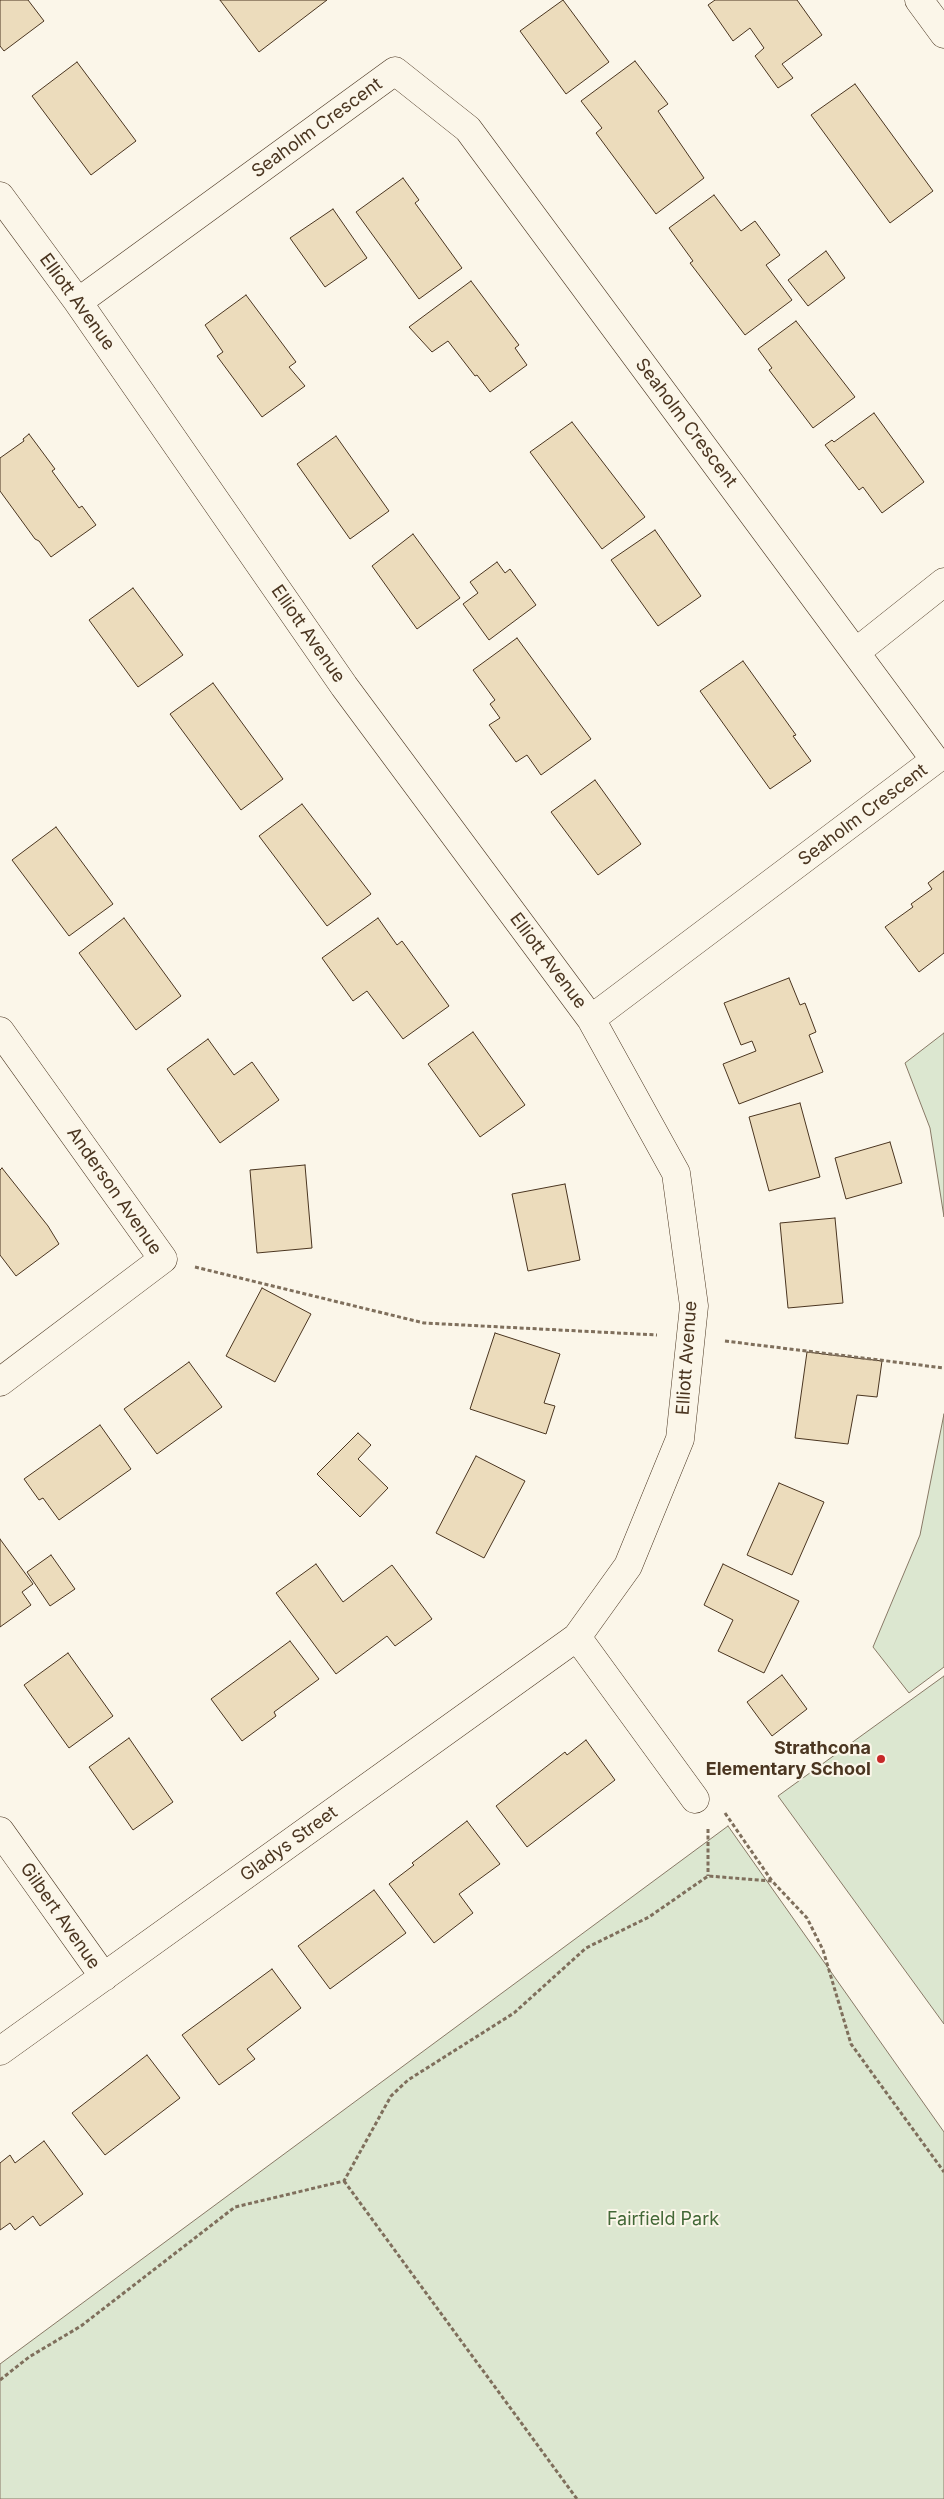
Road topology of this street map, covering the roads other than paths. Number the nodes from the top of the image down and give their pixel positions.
1 (920, 0) edge
2 (944, 34) edge
3 (0, 196) edge
4 (78, 302) junction
5 (944, 582) edge
6 (856, 652) junction
7 (591, 1019) junction
8 (0, 1031) edge
9 (0, 1382) edge
10 (577, 1637) junction
11 (695, 1799) road end
12 (0, 1831) edge
13 (104, 1977) junction
14 (0, 2051) edge

1 - 2 street
3 - 4 street, Elliott Avenue
4 - 6 street, Seaholm Crescent
4 - 7 street, Elliott Avenue
5 - 6 street
6 - 7 street, Seaholm Crescent
7 - 10 street, Elliott Avenue
8 - 9 street, Anderson Avenue
10 - 11 street
10 - 13 street, Gladys Street
12 - 13 street, Gilbert Avenue
13 - 14 street, Gladys Street

